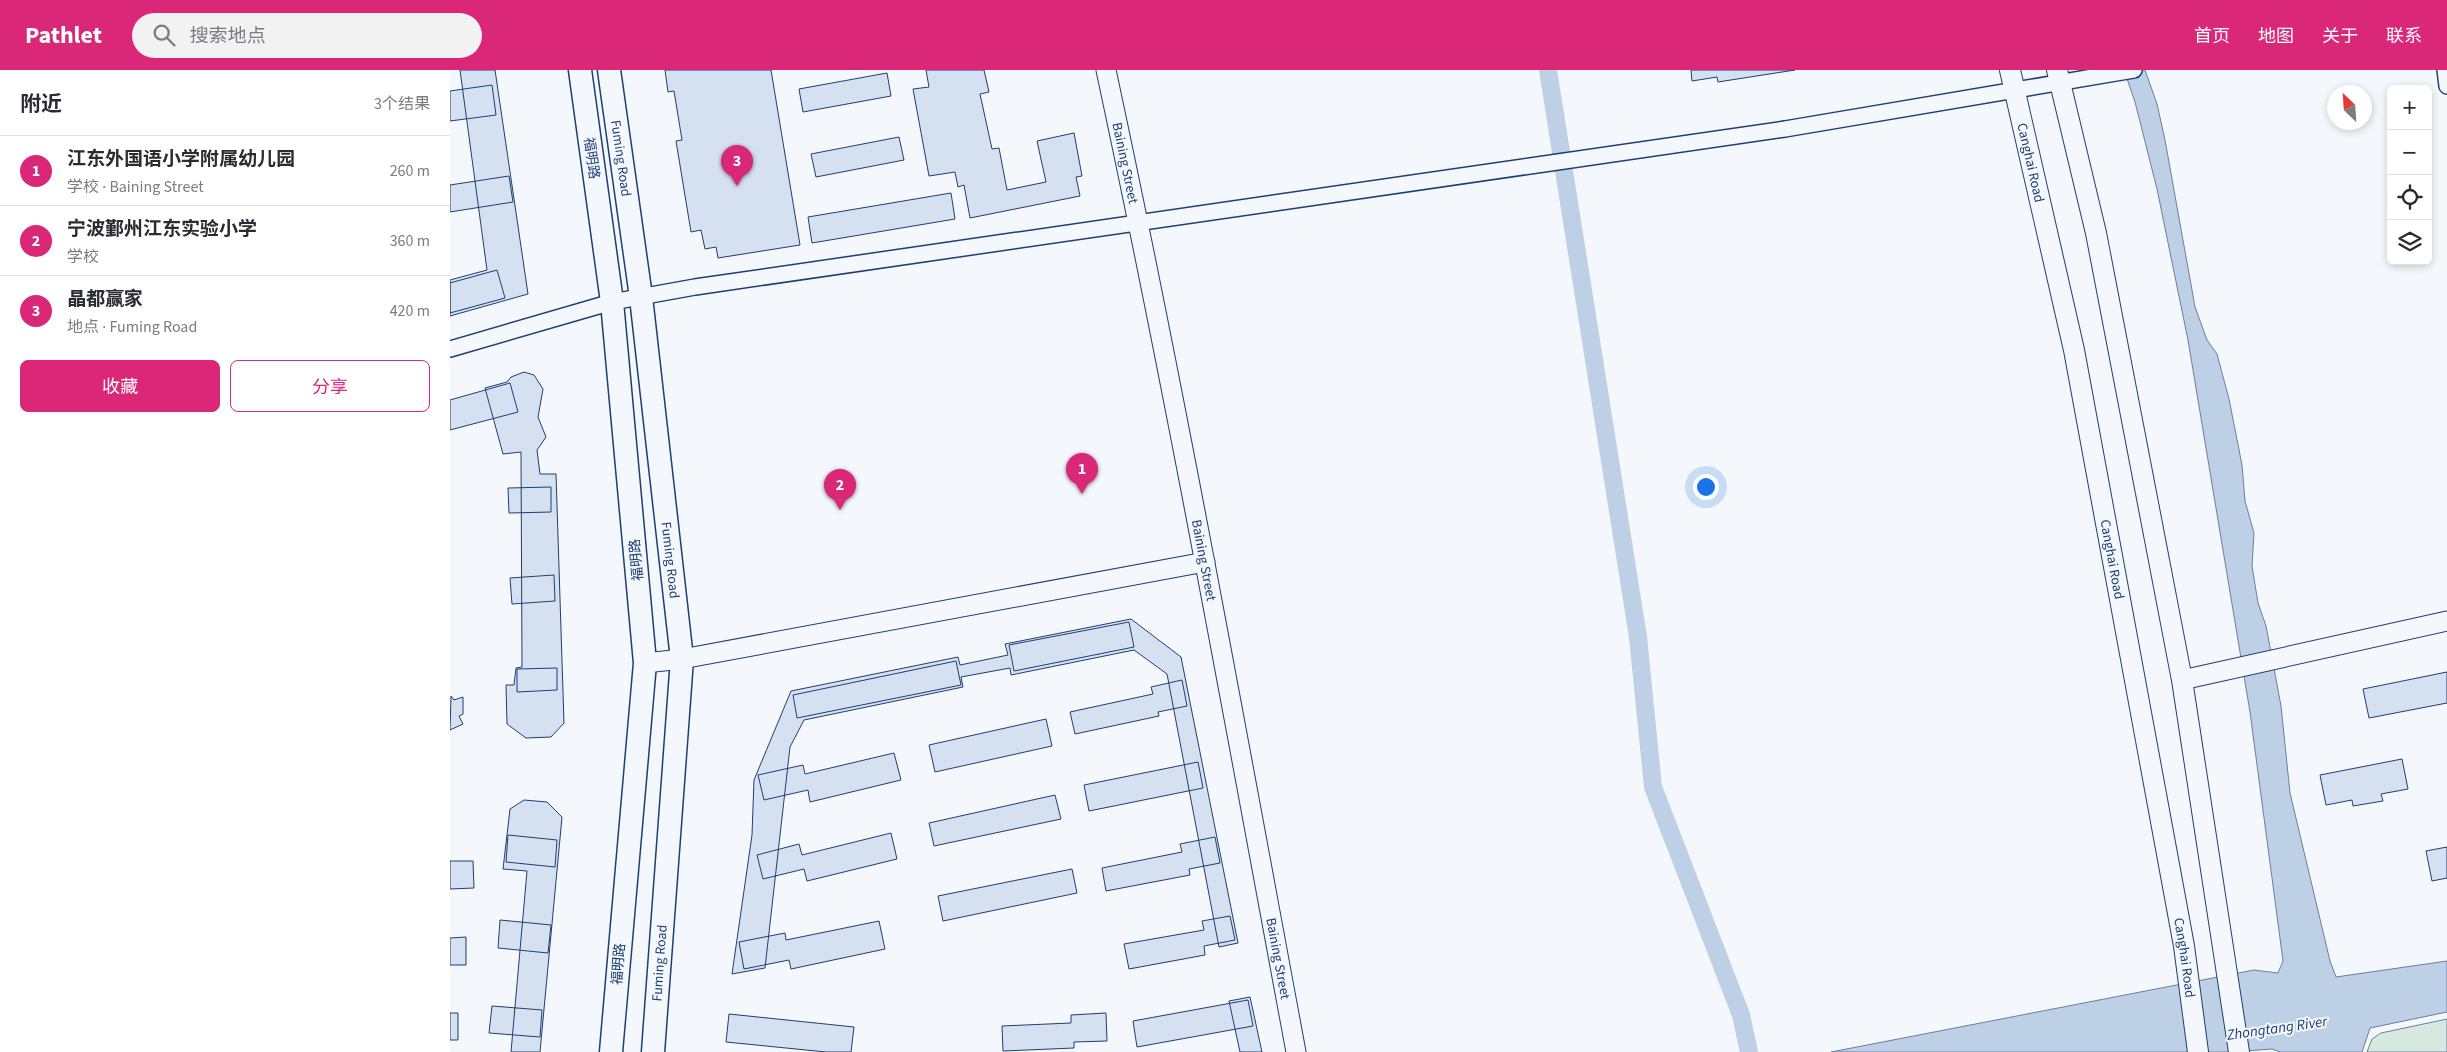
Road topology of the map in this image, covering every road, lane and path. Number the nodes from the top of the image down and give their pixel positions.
1 (580, 70) edge
2 (609, 70) edge
3 (1106, 70) edge
4 (2134, 70) edge
5 (2445, 70) edge
6 (2058, 76) edge
7 (2012, 79) edge
8 (2447, 86) edge
9 (1139, 222) junction
10 (641, 297) junction
11 (612, 302) junction
12 (450, 349) edge
13 (1206, 562) junction
14 (2447, 622) edge
15 (682, 660) junction
16 (645, 663) junction
17 (2182, 680) junction
18 (610, 1052) edge
19 (653, 1052) edge
20 (1296, 1052) edge
21 (2198, 1052) edge
22 (2240, 1052) edge

1 - 11 main road, 福明路
2 - 10 main road, Fuming Road
3 - 9 street, Baining Street
4 - 6 street
5 - 8 street
6 - 7 street
6 - 17 main road
7 - 9 street
7 - 21 main road, Canghai Road
9 - 10 street
9 - 13 street, Baining Street
10 - 11 street
10 - 15 main road, Fuming Road
11 - 12 street
11 - 16 main road, 福明路
13 - 15 street
13 - 20 street, Baining Street
14 - 17 street
15 - 16 street
15 - 19 main road, Fuming Road
16 - 18 main road, 福明路
17 - 22 main road

